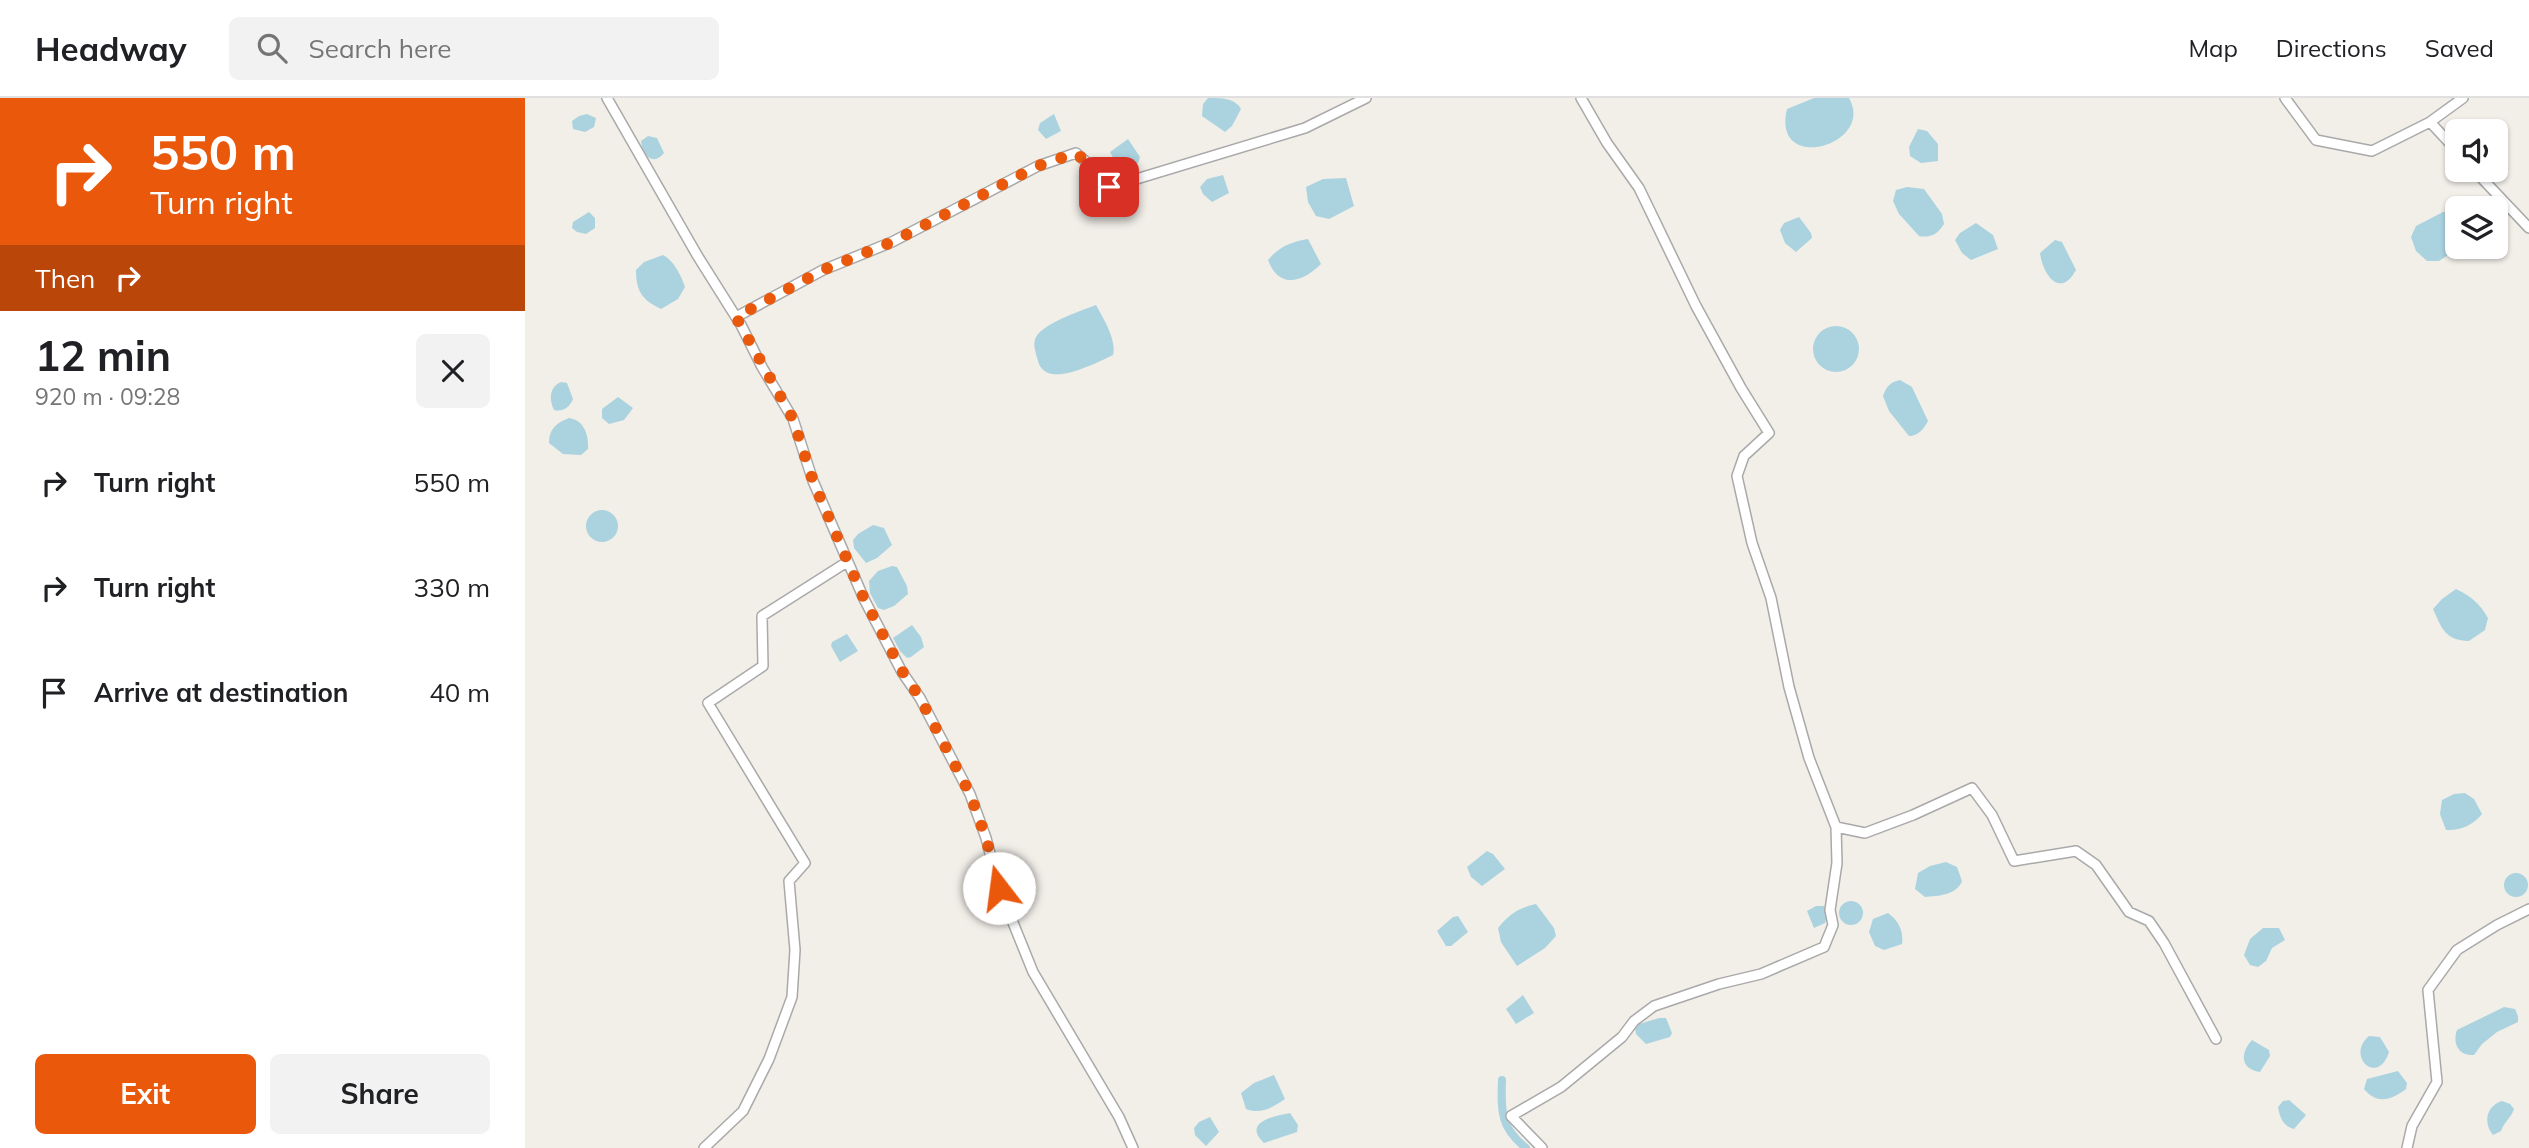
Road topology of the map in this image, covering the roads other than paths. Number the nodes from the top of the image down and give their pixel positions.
1 (607, 98) edge
2 (1366, 98) edge
3 (1581, 98) edge
4 (2285, 98) edge
5 (2463, 98) edge
6 (2430, 122) junction
7 (2445, 138) edge
8 (2486, 182) edge
9 (2529, 228) edge
10 (736, 317) junction
11 (847, 562) junction
12 (1836, 827) junction
13 (2529, 909) edge
14 (2216, 1039) dead end
15 (704, 1148) edge
16 (1133, 1148) edge
17 (1542, 1148) edge
18 (2407, 1148) edge

1 - 10 street
2 - 10 street
3 - 12 street
4 - 6 street
5 - 6 street
6 - 7 street
8 - 9 street
10 - 11 street
11 - 15 street
11 - 16 street
12 - 14 street
12 - 17 street
13 - 18 street

